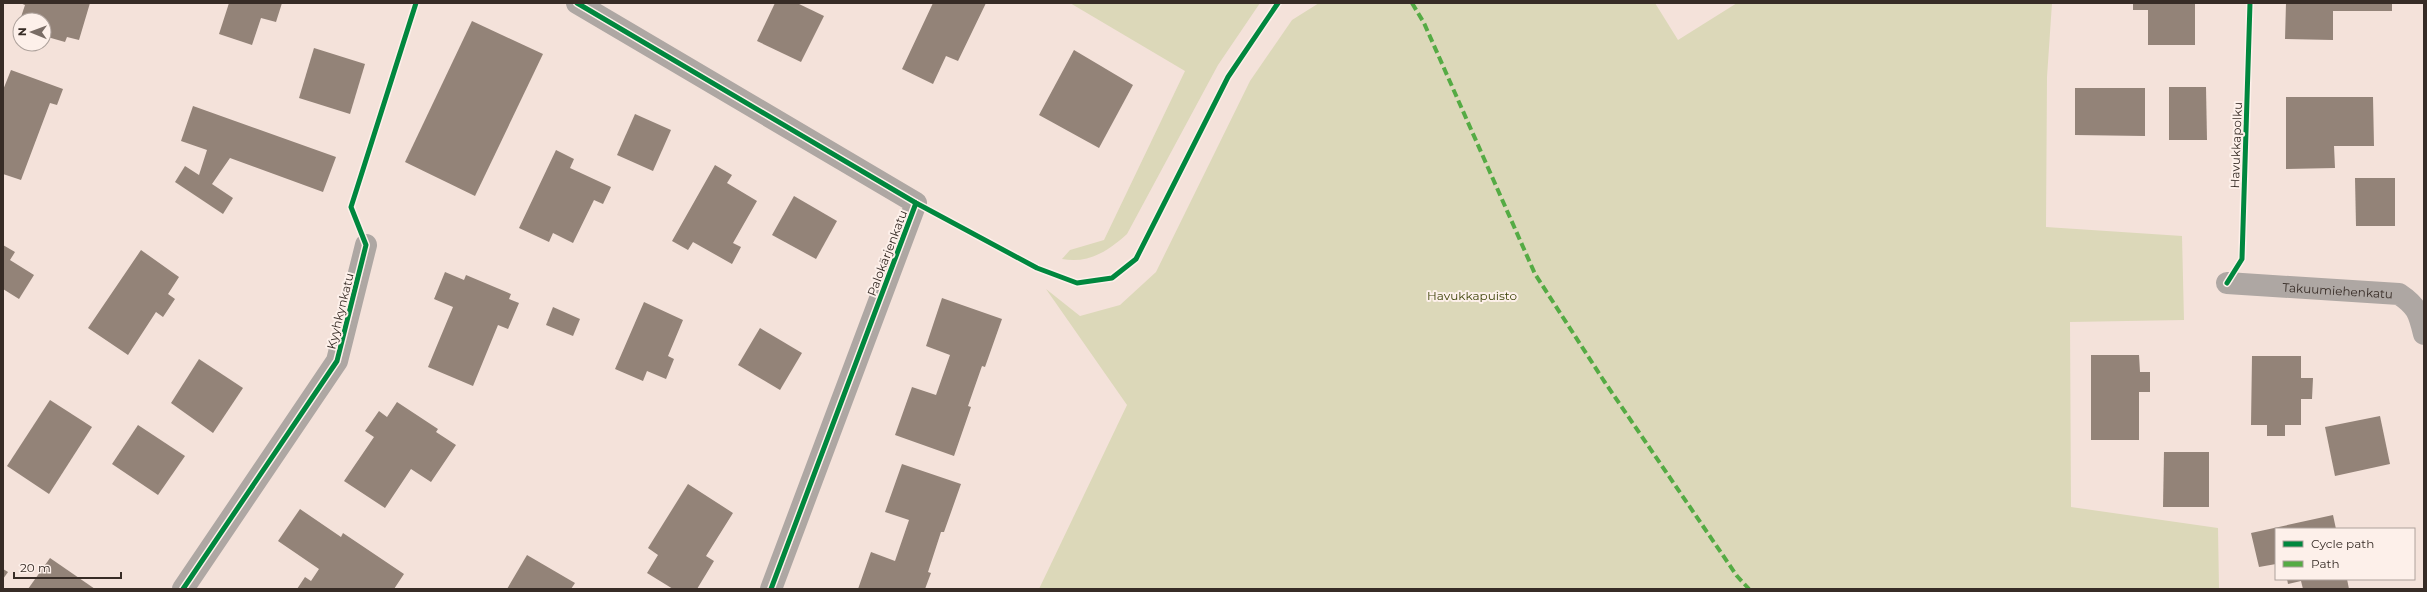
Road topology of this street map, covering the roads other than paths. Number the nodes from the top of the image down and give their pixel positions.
1 (577, 3) edge
2 (366, 245) dead end
3 (2227, 283) dead end
4 (2424, 334) edge
5 (182, 589) edge
6 (771, 589) edge

1 - 6 street, Palokärjenkatu
2 - 5 street, Kyyhkynkatu
3 - 4 street, Takuumiehenkatu

